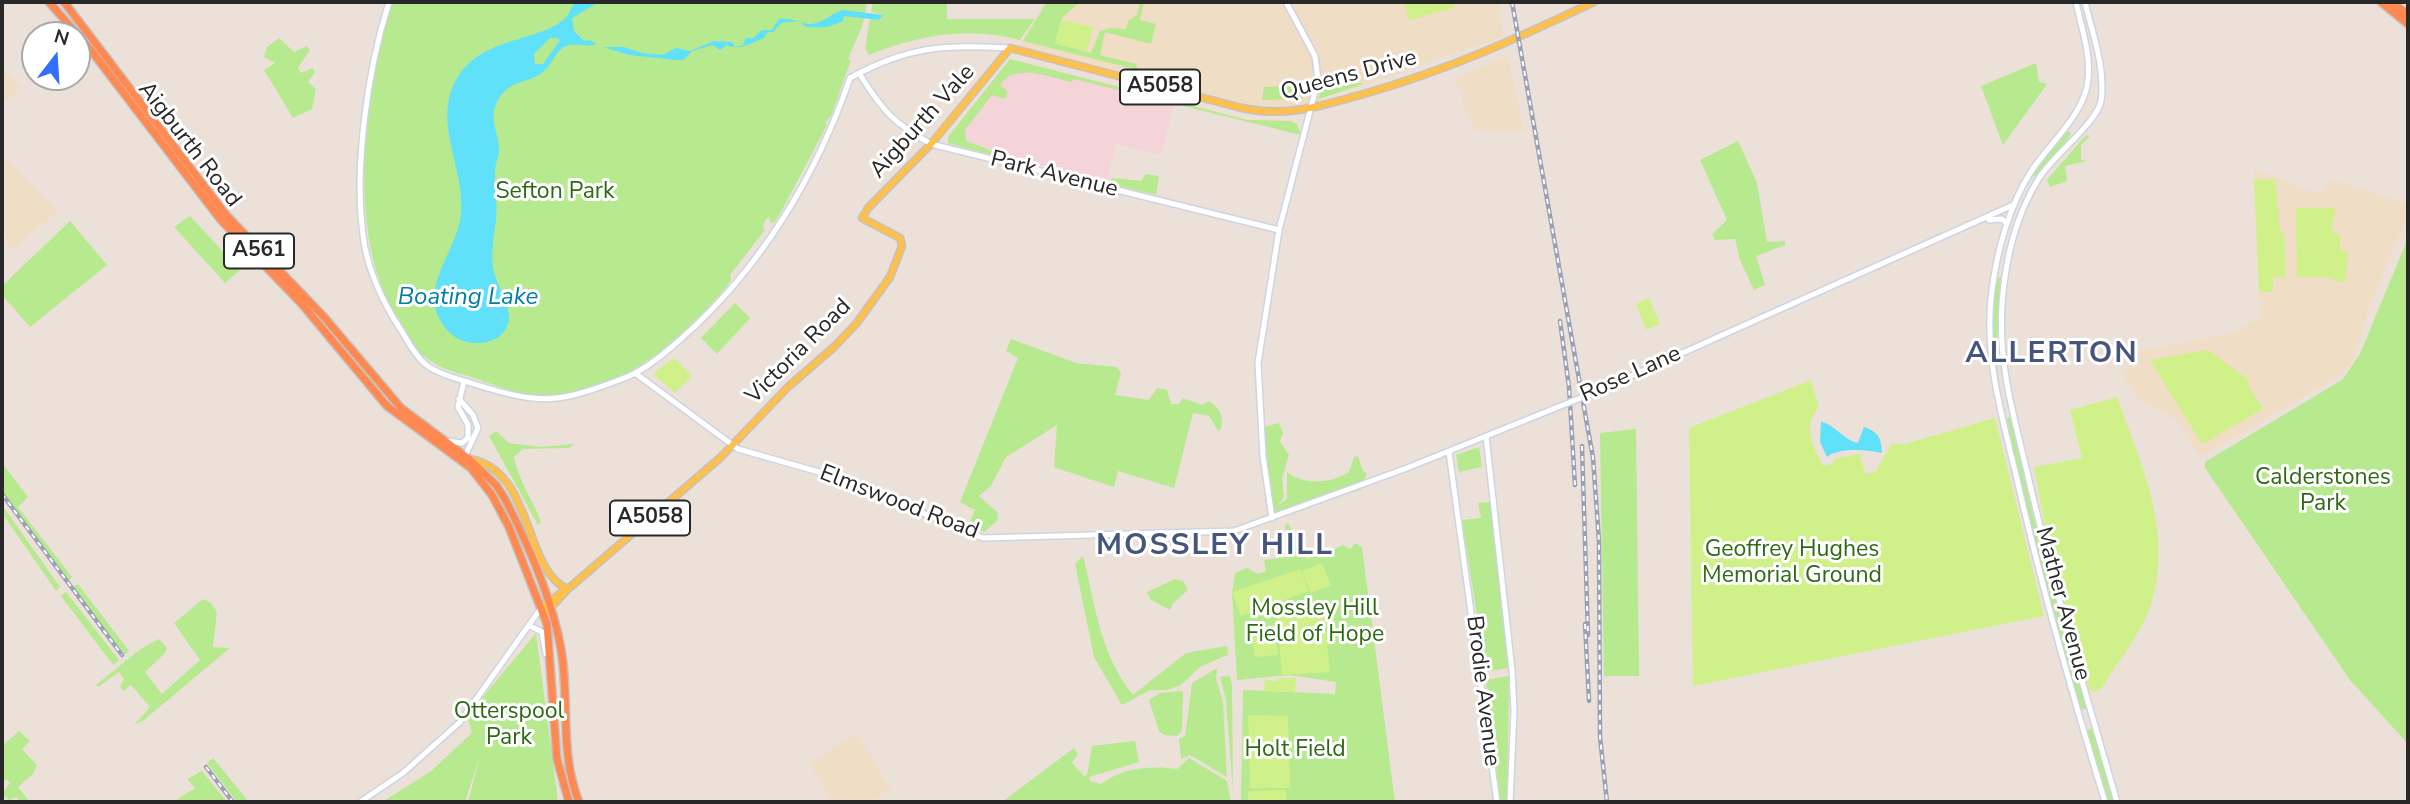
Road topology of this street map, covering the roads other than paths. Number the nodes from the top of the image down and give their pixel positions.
1 (49, 2) edge
2 (64, 2) edge
3 (389, 2) edge
4 (1286, 2) edge
5 (1594, 2) edge
6 (2076, 2) edge
7 (2085, 2) edge
8 (2381, 2) edge
9 (2392, 2) edge
10 (2408, 15) edge
11 (2408, 24) edge
12 (1010, 48) junction
13 (859, 73) junction
14 (1311, 110) junction
15 (931, 144) junction
16 (2013, 205) junction
17 (1986, 220) junction
18 (2006, 223) junction
19 (1279, 230) junction
20 (901, 242) joint
21 (635, 373) junction
22 (464, 381) junction
23 (459, 399) junction
24 (2011, 405) junction
25 (2000, 407) junction
26 (1486, 436) junction
27 (443, 440) junction
28 (732, 446) junction
29 (1449, 452) junction
30 (467, 457) junction
31 (1272, 518) junction
32 (568, 589) junction
33 (546, 608) junction
34 (532, 627) junction
35 (525, 629) junction
36 (550, 663) junction
37 (360, 802) edge
38 (569, 802) edge
39 (579, 802) edge
40 (1497, 802) edge
41 (1510, 802) edge
42 (2105, 802) edge
43 (2117, 802) edge

1 - 33 highway, Aigburth Road / A561
2 - 27 highway, Aigburth Road / A561
3 - 22 street
4 - 14 street
5 - 14 main road, Queens Drive / A5058
6 - 16 street, Mather Avenue
7 - 24 street, Mather Avenue
8 - 11 highway
9 - 10 highway
12 - 13 street, Queens Drive
12 - 14 main road, Queens Drive / A5058
12 - 15 main road, Aigburth Vale / A5058
13 - 15 street, Park Avenue
13 - 21 street
14 - 19 street
15 - 19 street, Park Avenue
15 - 20 main road, Aigburth Vale / A5058
16 - 17 street, Rose Lane
16 - 18 street, Mather Avenue
17 - 18 street
17 - 26 street, Rose Lane, bridge
18 - 25 street, Mather Avenue
19 - 31 street
20 - 28 main road, Victoria Road / A5058
21 - 22 street
21 - 28 street, Elmswood Road
22 - 23 street
23 - 27 street
23 - 30 street
24 - 25 street
24 - 43 street, Mather Avenue
25 - 42 street, Mather Avenue
26 - 29 street, Rose Lane
26 - 41 street, Brodie Avenue
27 - 30 highway, Aigburth Road / A561
28 - 31 street, Elmswood Road
28 - 32 main road, A5058
29 - 31 street, Rose Lane
29 - 40 street, Brodie Avenue
30 - 32 main road
30 - 33 highway, Aigburth Road / A561
32 - 33 main road, A5058
33 - 34 street
33 - 35 street
33 - 36 highway, Aigburth Road / A561
33 - 39 highway, Aigburth Road / A561
34 - 35 street
34 - 36 street
35 - 37 street
36 - 38 highway, Aigburth Road / A561

